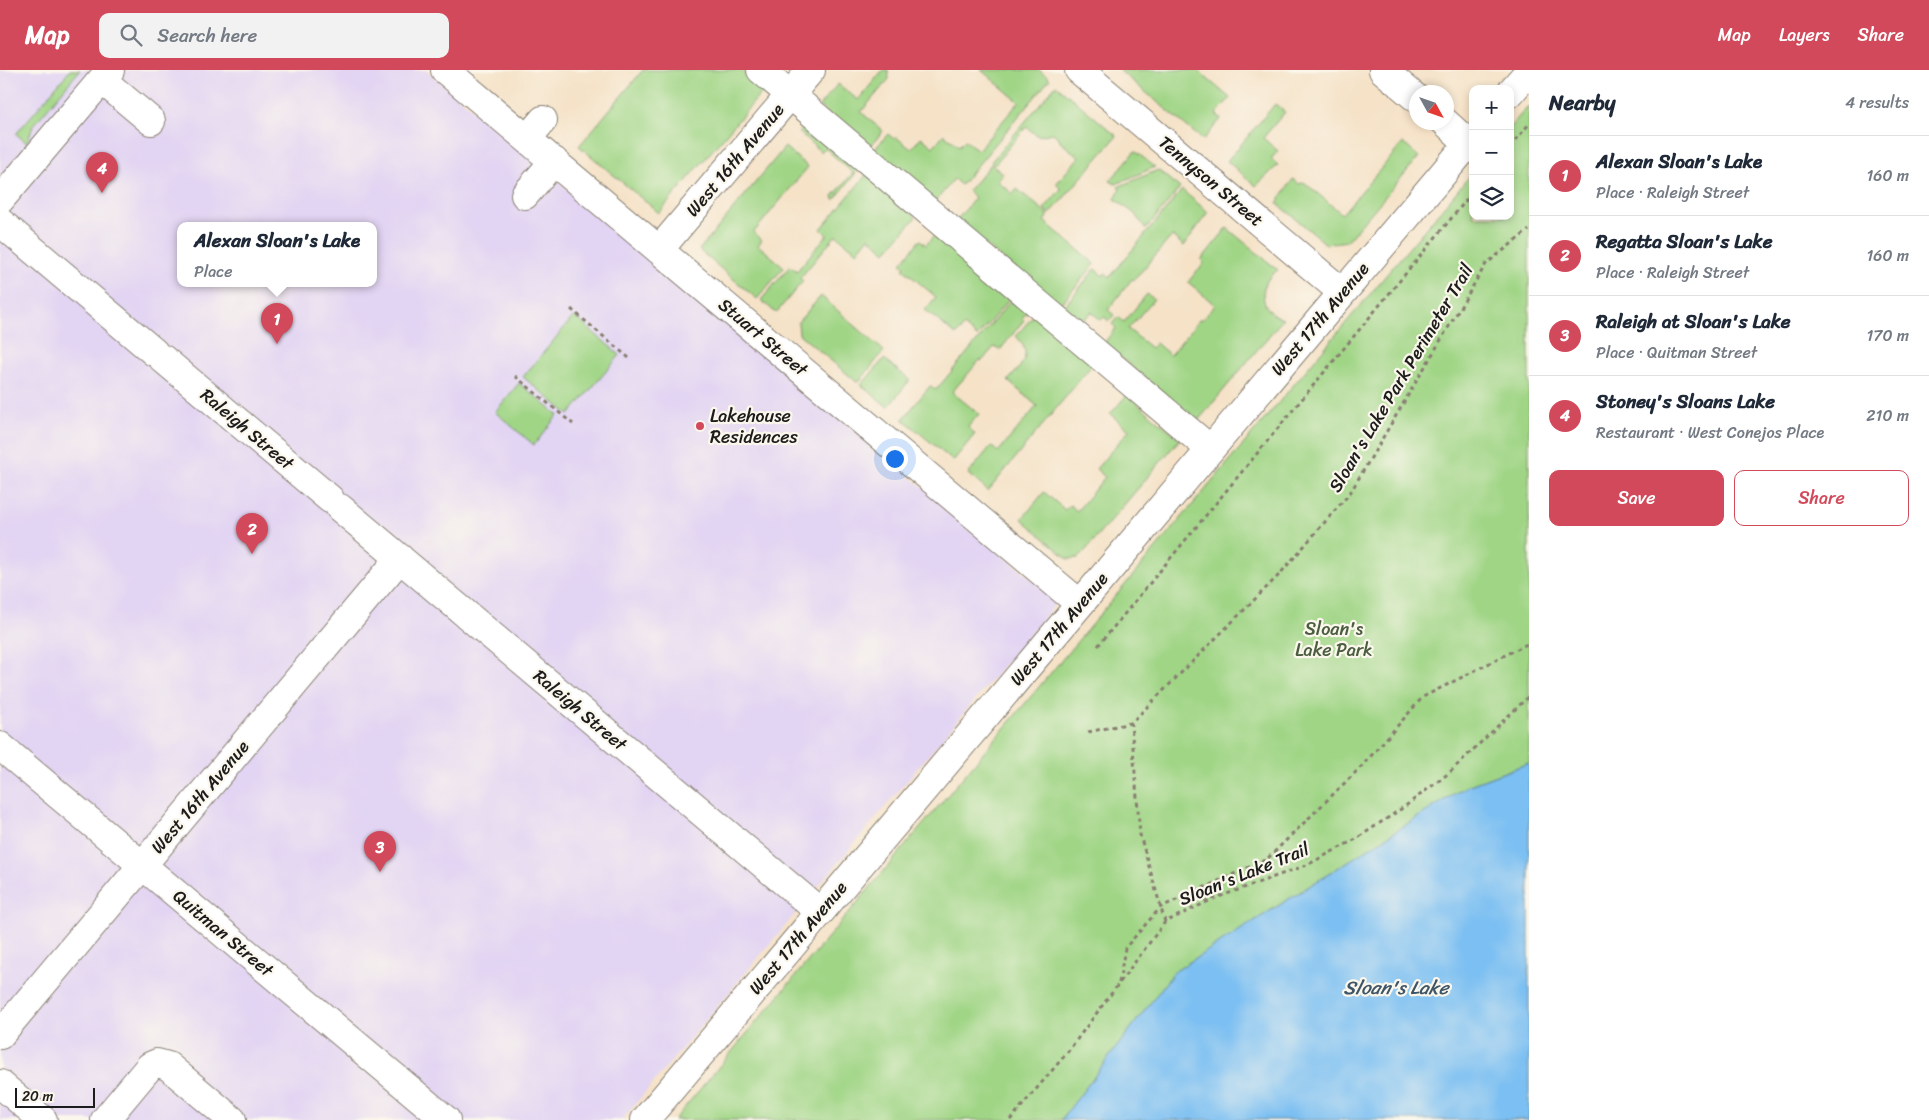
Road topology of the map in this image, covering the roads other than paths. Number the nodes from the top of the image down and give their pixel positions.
1 (445, 70) edge
2 (761, 70) edge
3 (811, 70) edge
4 (1078, 70) edge
5 (1383, 70) edge
6 (1529, 71) edge
7 (106, 75) edge
8 (1514, 88) edge
9 (1409, 92) edge
10 (790, 94) junction
11 (151, 121) dead end
12 (1454, 128) edge
13 (1469, 139) edge
14 (1469, 142) edge
15 (554, 161) junction
16 (525, 195) dead end
17 (0, 200) edge
18 (0, 222) edge
19 (659, 250) junction
20 (1342, 292) junction
21 (1210, 449) junction
22 (400, 558) junction
23 (1080, 604) junction
24 (0, 746) edge
25 (142, 865) junction
26 (820, 912) junction
27 (0, 1035) edge
28 (0, 1084) edge
29 (43, 1120) edge
30 (105, 1120) edge
31 (232, 1120) edge
32 (446, 1120) edge
33 (645, 1120) edge

1 - 15 street, Stuart Street
2 - 10 street
3 - 10 street, West 16th Avenue
4 - 20 street, Tennyson Street
5 - 9 street
6 - 8 street
7 - 11 street
7 - 17 street
10 - 19 street, West 16th Avenue
10 - 21 street
12 - 13 street
14 - 20 street, West 17th Avenue
15 - 16 street
15 - 19 street, Stuart Street
18 - 22 street, Raleigh Street
19 - 23 street, Stuart Street
20 - 21 street, West 17th Avenue
21 - 23 street, West 17th Avenue
22 - 25 street, West 16th Avenue
22 - 26 street, Raleigh Street
23 - 26 street, West 17th Avenue
24 - 25 street, Quitman Street
25 - 27 street, West 16th Avenue
25 - 32 street, Quitman Street
26 - 33 street, West 17th Avenue
28 - 29 street
30 - 31 street

